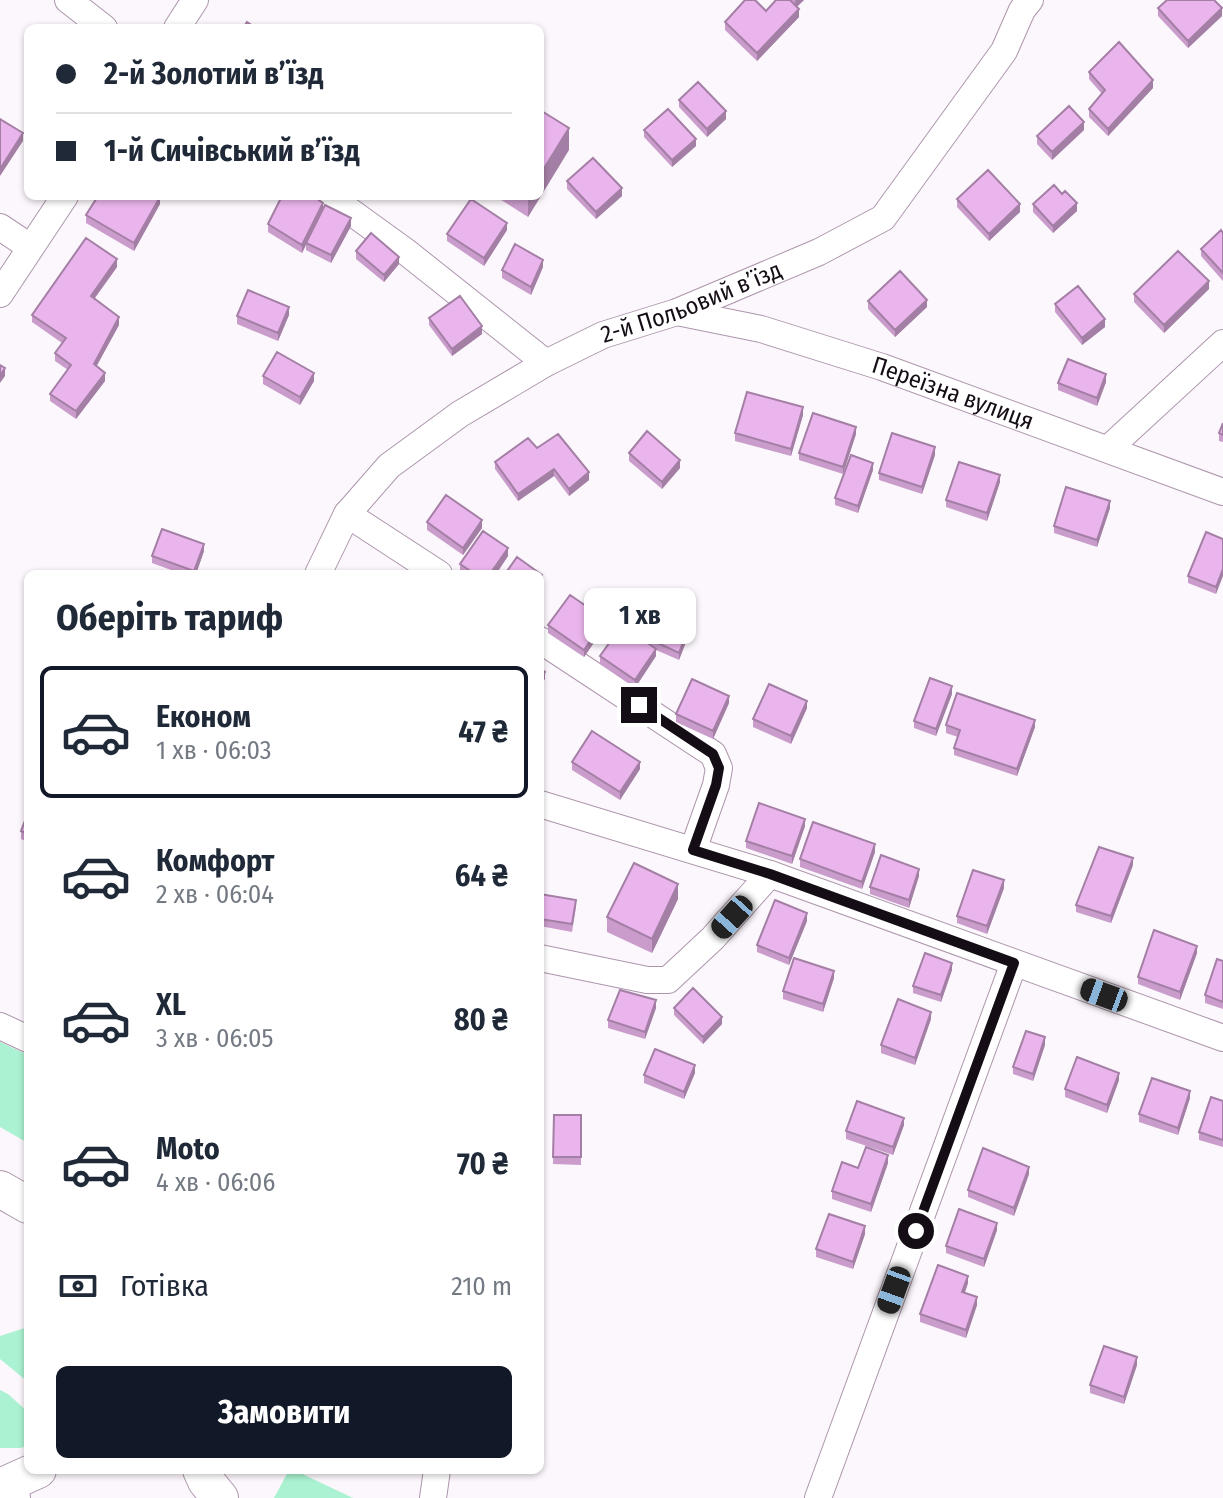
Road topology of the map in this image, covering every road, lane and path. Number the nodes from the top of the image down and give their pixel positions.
1 (68, 0) edge
2 (195, 0) edge
3 (1030, 0) edge
4 (99, 24) edge
5 (180, 24) edge
6 (62, 200) edge
7 (335, 200) edge
8 (0, 227) edge
9 (30, 247) junction
10 (0, 294) edge
11 (677, 312) junction
12 (1223, 343) edge
13 (546, 363) junction
14 (1108, 449) junction
15 (1223, 492) edge
16 (347, 514) junction
17 (320, 570) edge
18 (433, 570) edge
19 (544, 643) edge
20 (544, 805) edge
21 (693, 850) junction
22 (770, 874) junction
23 (544, 959) edge
24 (1014, 963) junction
25 (0, 1026) edge
26 (24, 1037) edge
27 (1223, 1038) edge
28 (0, 1189) edge
29 (24, 1203) edge
30 (29, 1474) edge
31 (203, 1474) edge
32 (436, 1474) edge
33 (0, 1487) edge
34 (0, 1497) edge
35 (10, 1498) edge
36 (220, 1498) edge
37 (433, 1498) edge
38 (818, 1498) edge

1 - 4 street
2 - 5 street
3 - 11 street, 2-й Польовий в’їзд
6 - 9 street
7 - 13 street
8 - 9 street
9 - 10 street
11 - 13 street, 2-й Польовий в’їзд
11 - 14 street, Переїзна вулиця
12 - 14 street
13 - 16 street, 2-й Польовий в’їзд
14 - 15 street, Переїзна вулиця
16 - 17 street, 2-й Польовий в’їзд
16 - 18 street
19 - 21 street
20 - 21 street
21 - 22 street
22 - 23 street
22 - 24 street
24 - 27 street
24 - 38 street
25 - 26 street
28 - 29 main road
30 - 33 main road
31 - 36 main road
32 - 37 street
34 - 35 main road

